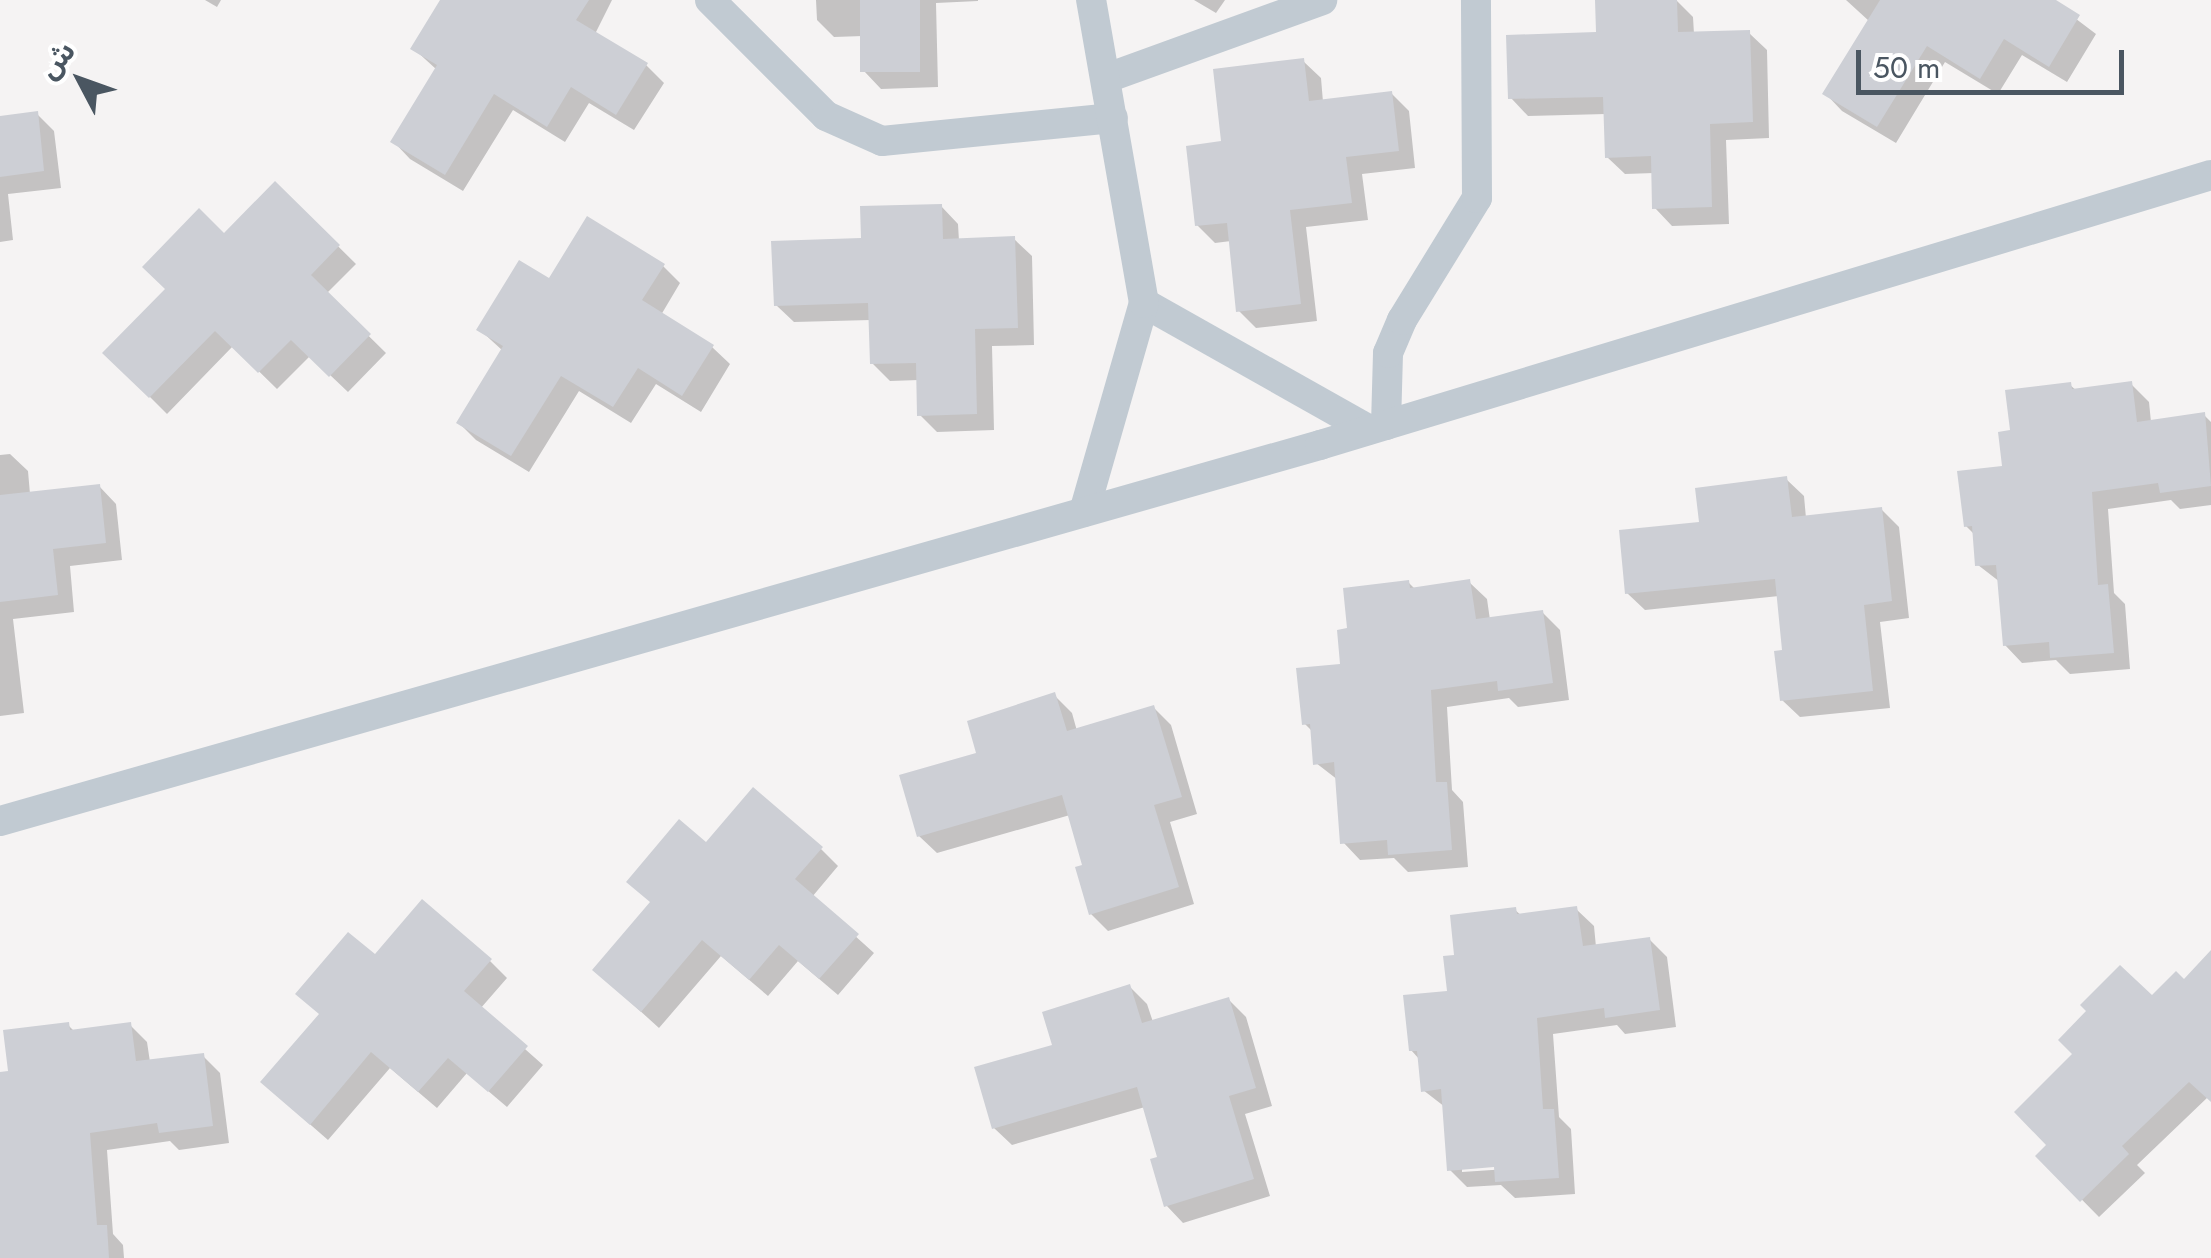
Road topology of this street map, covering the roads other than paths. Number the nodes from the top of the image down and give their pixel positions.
1 (710, 0) edge
2 (1091, 0) edge
3 (1322, 0) edge
4 (1476, 0) edge
5 (1107, 78) junction
6 (1113, 118) junction
7 (2211, 175) edge
8 (1144, 303) junction
9 (1378, 428) junction
10 (1084, 512) junction
11 (0, 821) edge

1 - 6 street
2 - 5 street
3 - 5 street
4 - 9 street
5 - 6 street
6 - 8 street
7 - 9 street
8 - 9 street
8 - 10 street
9 - 10 street
10 - 11 street

